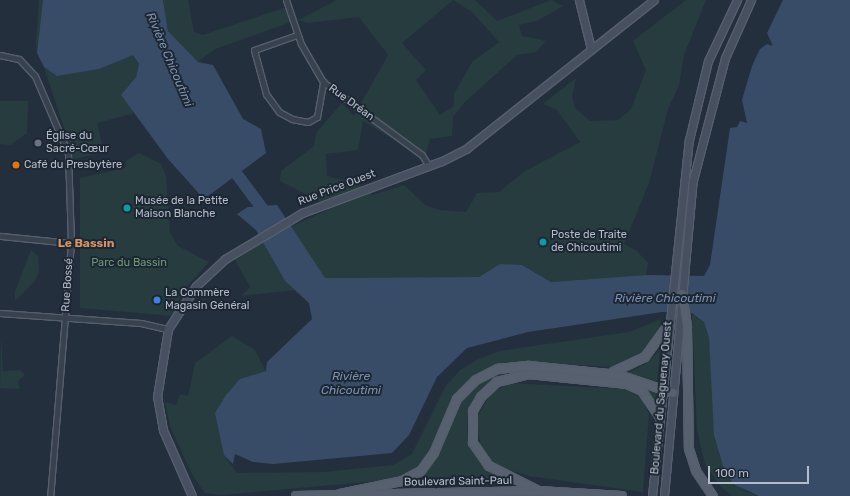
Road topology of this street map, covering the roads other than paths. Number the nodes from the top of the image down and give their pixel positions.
1 (286, 0) edge
2 (580, 0) edge
3 (654, 0) edge
4 (737, 0) edge
5 (751, 0) edge
6 (294, 36) dead end
7 (590, 49) junction
8 (0, 55) edge
9 (323, 82) junction
10 (429, 166) junction
11 (0, 236) edge
12 (71, 243) junction
13 (682, 294) joint
14 (0, 313) edge
15 (66, 316) junction
16 (668, 325) junction
17 (683, 327) junction
18 (168, 329) junction
19 (610, 373) junction
20 (662, 388) junction
21 (673, 393) junction
22 (659, 416) junction
23 (539, 491) junction
24 (339, 495) edge
25 (50, 496) edge
26 (192, 496) edge
27 (296, 496) edge
28 (621, 496) edge
29 (652, 496) edge
30 (664, 496) edge
31 (713, 496) edge

1 - 9 street, Rue Dréan
2 - 7 main road
3 - 7 main road, Rue Price Ouest
4 - 16 main road, Boulevard du Saguenay Ouest
5 - 13 main road
6 - 9 street
7 - 10 main road, Rue Price Ouest
8 - 12 street, Rue Bossé
9 - 10 street, Rue Dréan
10 - 18 main road, Rue Price Ouest
11 - 12 street
12 - 15 street, Rue Bossé
13 - 17 main road
14 - 15 street
15 - 18 street
15 - 25 street, Rue Bossé
16 - 19 main road
16 - 20 main road, Boulevard du Saguenay Ouest
17 - 21 main road, Boulevard du Saguenay Ouest
17 - 31 main road
18 - 26 main road, Rue Price Ouest
19 - 20 main road
19 - 24 main road
20 - 21 main road
20 - 22 main road, Boulevard du Saguenay Ouest
21 - 30 main road, Boulevard du Saguenay Ouest
22 - 23 main road
22 - 29 main road, Boulevard du Saguenay Ouest
23 - 24 main road, Boulevard Saint-Paul
23 - 28 main road, Boulevard Saint-Paul
24 - 27 main road, Boulevard Saint-Paul

